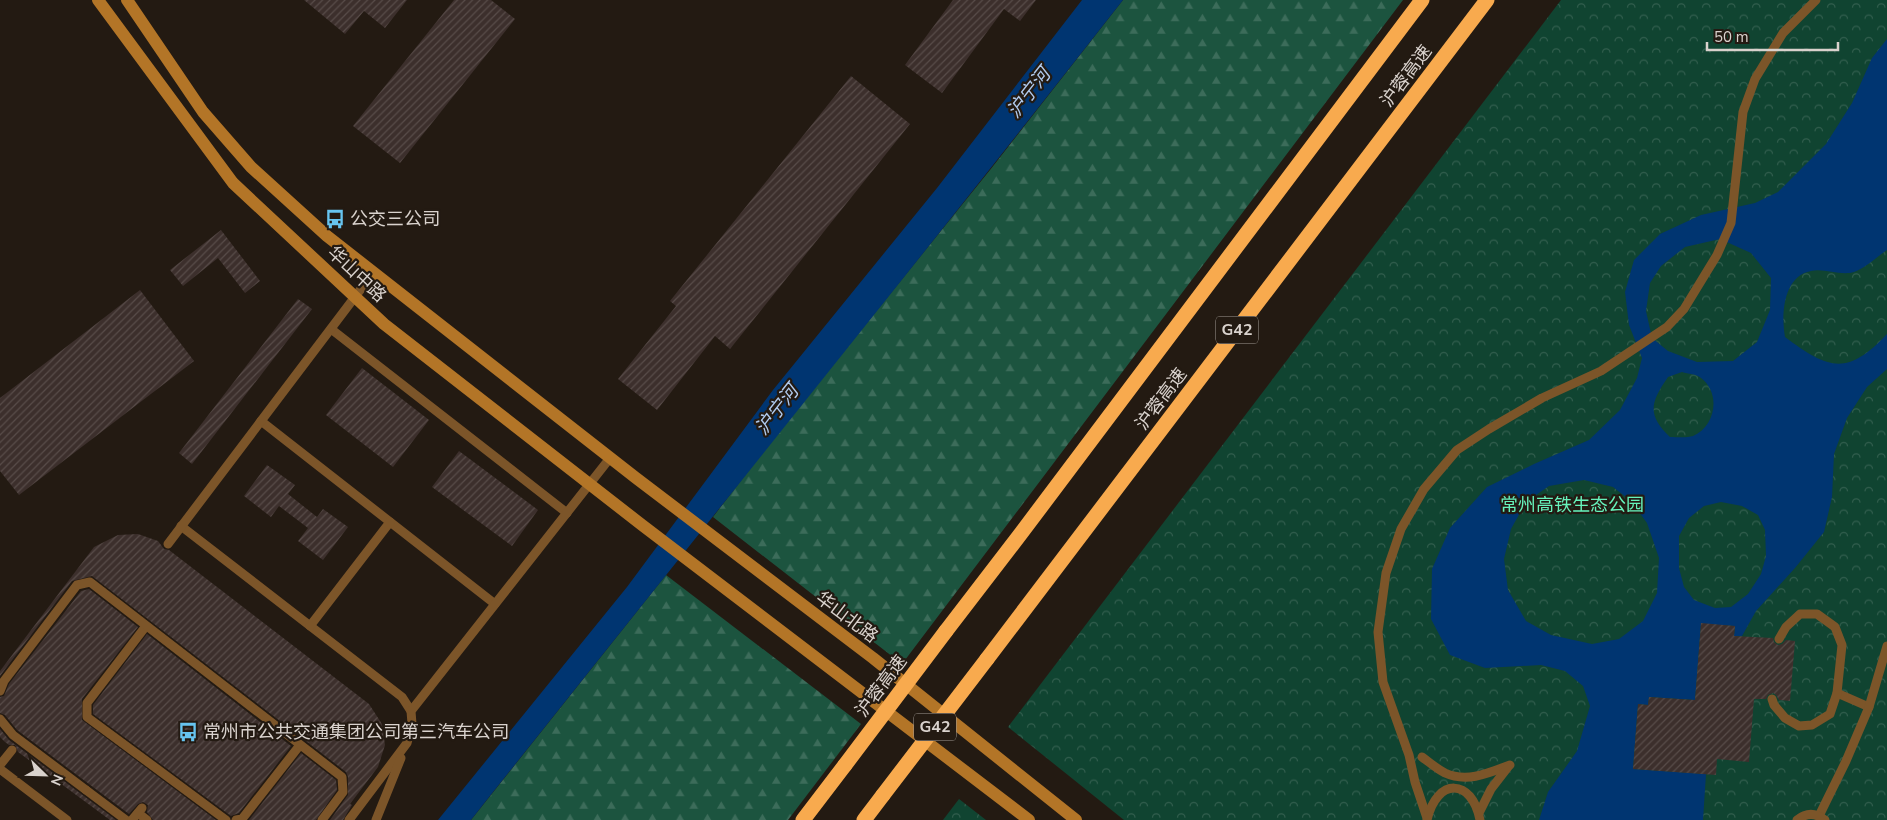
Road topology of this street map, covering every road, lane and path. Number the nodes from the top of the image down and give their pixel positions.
1 (98, 0) edge
2 (127, 0) edge
3 (1422, 0) edge
4 (1487, 0) edge
5 (1816, 0) edge
6 (374, 273) junction
7 (356, 296) junction
8 (331, 329) junction
9 (261, 421) junction
10 (610, 458) junction
11 (590, 484) junction
12 (666, 500) joint
13 (567, 513) junction
14 (390, 522) junction
15 (181, 526) junction
16 (168, 544) dead end
17 (495, 604) junction
18 (146, 626) junction
19 (310, 626) junction
20 (1779, 639) dead end
21 (1887, 646) edge
22 (0, 691) edge
23 (1837, 693) junction
24 (1772, 700) dead end
25 (1869, 707) junction
26 (411, 711) junction
27 (0, 719) edge
28 (1403, 736) junction
29 (407, 743) junction
30 (300, 745) junction
31 (12, 750) dead end
32 (1422, 757) junction
33 (0, 767) edge
34 (1463, 778) junction
35 (1451, 782) junction
36 (1462, 789) junction
37 (1442, 791) junction
38 (137, 814) edge
39 (1479, 816) edge
40 (1822, 818) edge
41 (1427, 819) edge
42 (67, 820) edge
43 (126, 820) edge
44 (147, 820) edge
45 (226, 820) edge
46 (236, 820) edge
47 (322, 820) edge
48 (349, 820) edge
49 (376, 820) edge
50 (803, 820) edge
51 (864, 820) edge
52 (1029, 820) edge
53 (1076, 820) edge
54 (1797, 820) edge

1 - 7 main road, 华山中路
2 - 6 main road, 华山中路
3 - 50 highway, 沪蓉高速 / G42, bridge
4 - 51 highway, 沪蓉高速 / G42, bridge
5 - 28 lane
6 - 7 lane
6 - 10 main road, 华山中路
7 - 8 lane
7 - 11 main road, 华山中路
8 - 9 lane
8 - 13 lane
9 - 14 lane
9 - 15 lane
10 - 11 lane
10 - 12 main road, 华山中路
11 - 13 lane
11 - 52 main road, 华山中路
12 - 53 main road, 华山北路
13 - 17 lane
14 - 17 lane
14 - 19 lane
15 - 16 lane
15 - 19 lane
17 - 26 lane
18 - 22 lane, bridge
18 - 30 lane, bridge
18 - 45 lane
19 - 26 lane
20 - 23 lane
21 - 25 lane
23 - 24 lane
23 - 25 lane
25 - 40 lane
26 - 29 lane
27 - 43 lane, bridge
28 - 32 lane
28 - 41 lane
29 - 48 lane
29 - 49 lane
30 - 46 lane
30 - 47 lane, bridge
31 - 33 lane
32 - 34 lane
32 - 35 lane
33 - 42 lane
34 - 35 lane
34 - 39 lane
35 - 36 lane
35 - 37 lane
36 - 37 lane
36 - 39 lane
37 - 41 lane
38 - 44 lane
40 - 54 lane

